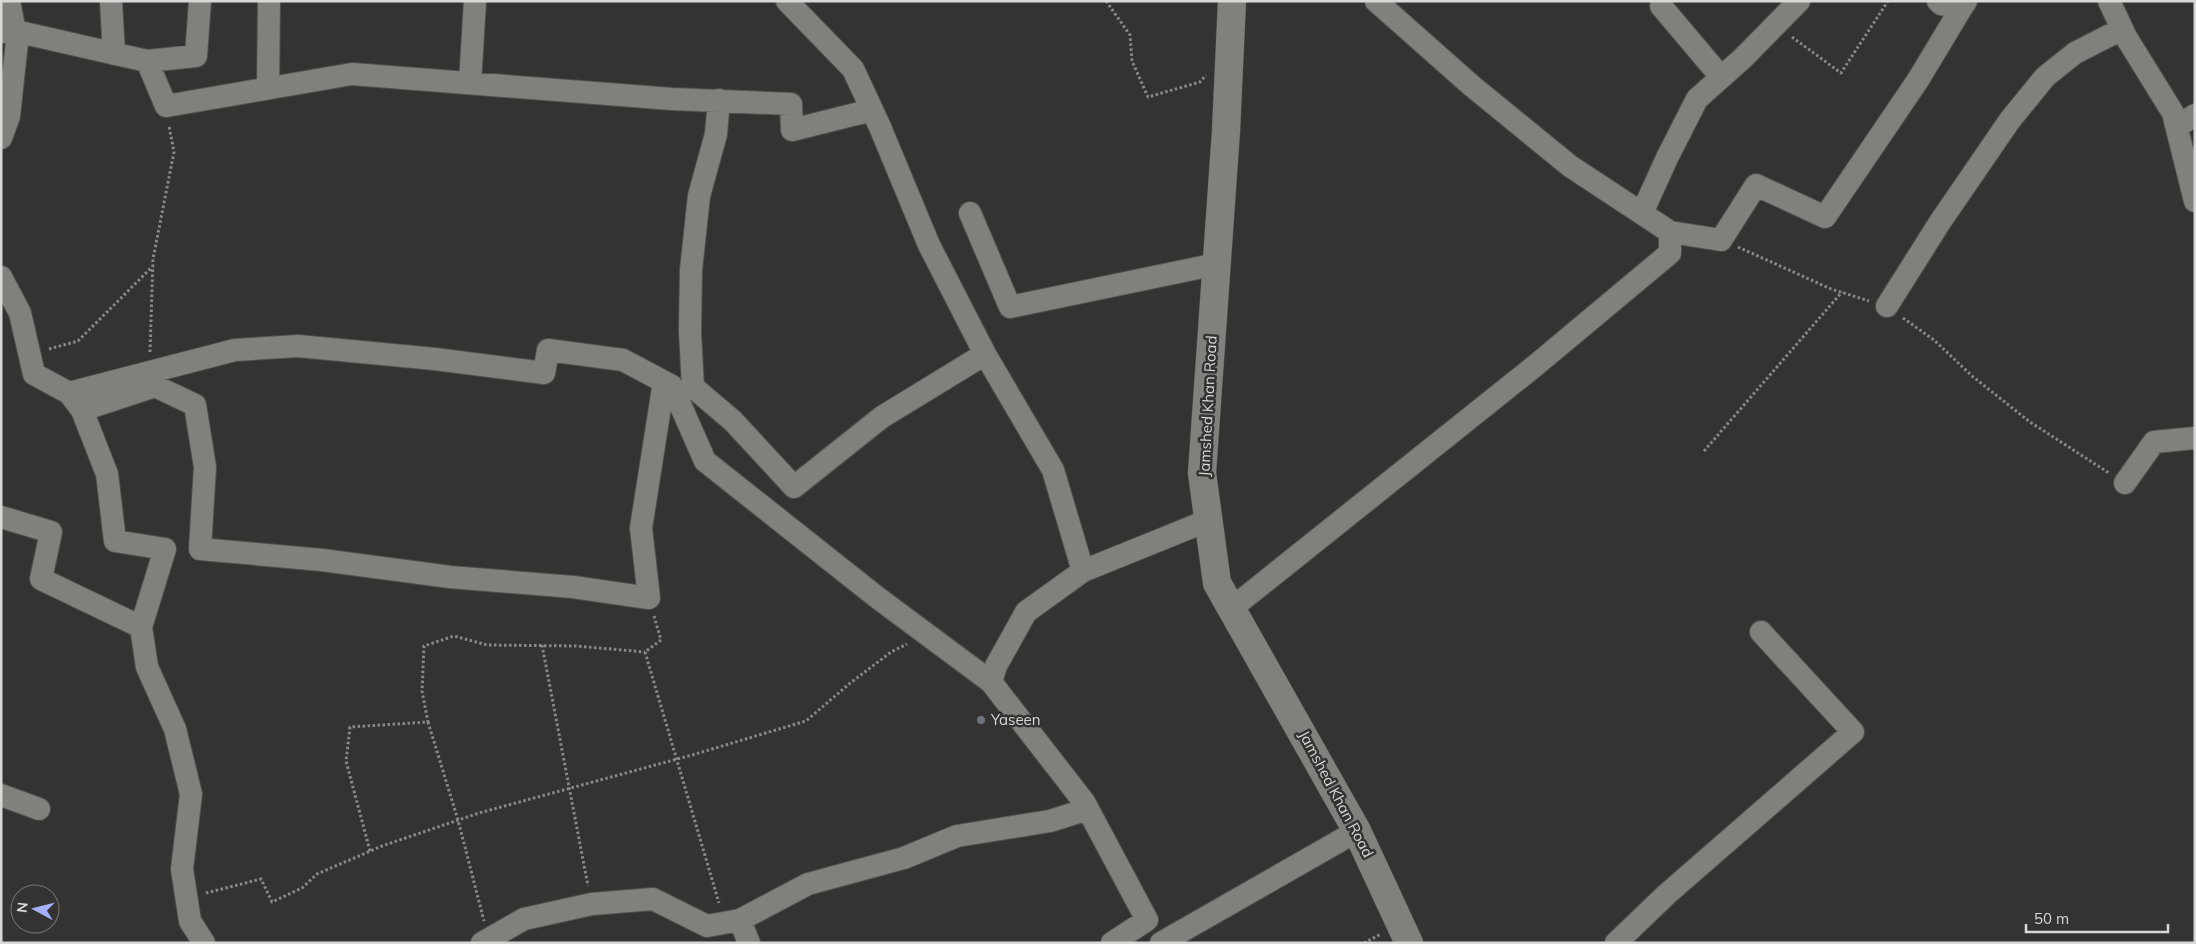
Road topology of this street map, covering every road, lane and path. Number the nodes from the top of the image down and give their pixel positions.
1 (9, 1) edge
2 (111, 1) edge
3 (200, 1) edge
4 (269, 1) edge
5 (475, 1) edge
6 (787, 1) edge
7 (1106, 1) edge
8 (1232, 1) edge
9 (1376, 1) edge
10 (1799, 1) edge
11 (1888, 1) edge
12 (1938, 1) edge
13 (2109, 1) edge
14 (1964, 4) edge
15 (1661, 6) dead end
16 (1775, 25) junction
17 (2122, 29) junction
18 (8, 32) edge
19 (114, 54) junction
20 (147, 61) junction
21 (1206, 74) dead end
22 (1721, 78) junction
23 (470, 83) junction
24 (268, 88) junction
25 (719, 100) junction
26 (166, 106) junction
27 (872, 110) junction
28 (2186, 121) edge
29 (1, 138) edge
30 (2195, 201) edge
31 (970, 213) dead end
32 (1642, 213) junction
33 (1670, 232) junction
34 (1721, 240) junction
35 (1217, 264) junction
36 (153, 266) junction
37 (1, 277) edge
38 (1842, 292) junction
39 (1887, 306) junction
40 (29, 354) junction
41 (985, 354) junction
42 (149, 373) junction
43 (664, 382) junction
44 (76, 402) junction
45 (2195, 438) edge
46 (1704, 450) dead end
47 (2125, 483) joint
48 (1, 517) edge
49 (1209, 520) junction
50 (1083, 571) junction
51 (649, 598) junction
52 (1232, 608) junction
53 (141, 627) junction
54 (1761, 632) dead end
55 (926, 634) junction
56 (542, 645) junction
57 (645, 652) junction
58 (991, 682) junction
59 (428, 722) junction
60 (676, 760) junction
61 (568, 789) junction
62 (1, 795) edge
63 (39, 809) dead end
64 (1088, 809) junction
65 (458, 820) junction
66 (1357, 831) junction
67 (370, 852) junction
68 (186, 898) junction
69 (592, 904) junction
70 (1147, 920) junction
71 (732, 922) junction
72 (487, 940) edge
73 (204, 943) edge
74 (749, 943) edge
75 (1112, 943) edge
76 (1160, 943) edge
77 (1409, 943) edge
78 (1616, 943) edge

1 - 18 street
2 - 19 street
3 - 20 street
4 - 24 street
5 - 23 street
6 - 27 street
7 - 21 path
8 - 35 street, Jamshed Khan Road
9 - 32 street
10 - 16 street
11 - 16 path
12 - 14 street
13 - 17 street
14 - 34 street
15 - 22 street
16 - 22 street
17 - 28 street
17 - 39 street
18 - 19 street
18 - 29 street
19 - 20 street
20 - 26 street
22 - 32 street
23 - 24 street
23 - 25 street
24 - 26 street
25 - 27 street
25 - 41 street
26 - 36 path
27 - 41 street
28 - 30 street
31 - 35 street
32 - 33 street
33 - 34 street
33 - 52 street
34 - 38 path
35 - 49 street, Jamshed Khan Road
36 - 40 path
36 - 42 path
37 - 40 street
38 - 39 path
38 - 46 path
39 - 47 path
40 - 44 street
41 - 50 street
42 - 43 street
42 - 44 street
43 - 51 street
43 - 55 street
44 - 51 street
44 - 53 street
45 - 47 street
48 - 53 street
49 - 50 street
49 - 52 street, Jamshed Khan Road
50 - 58 street
51 - 57 path
52 - 66 street, Jamshed Khan Road
53 - 68 street
54 - 78 street
55 - 58 street
55 - 60 path
56 - 57 path
56 - 59 path
56 - 61 path
57 - 60 path
58 - 64 street
59 - 65 path
59 - 67 path
60 - 61 path
60 - 71 path
61 - 65 path
61 - 69 path
62 - 63 street
64 - 70 street
64 - 71 street
65 - 67 path
65 - 72 path
66 - 76 street
66 - 77 street, Jamshed Khan Road
67 - 68 path
68 - 73 street
69 - 71 street
69 - 72 street
70 - 75 street
70 - 76 street
71 - 74 street

